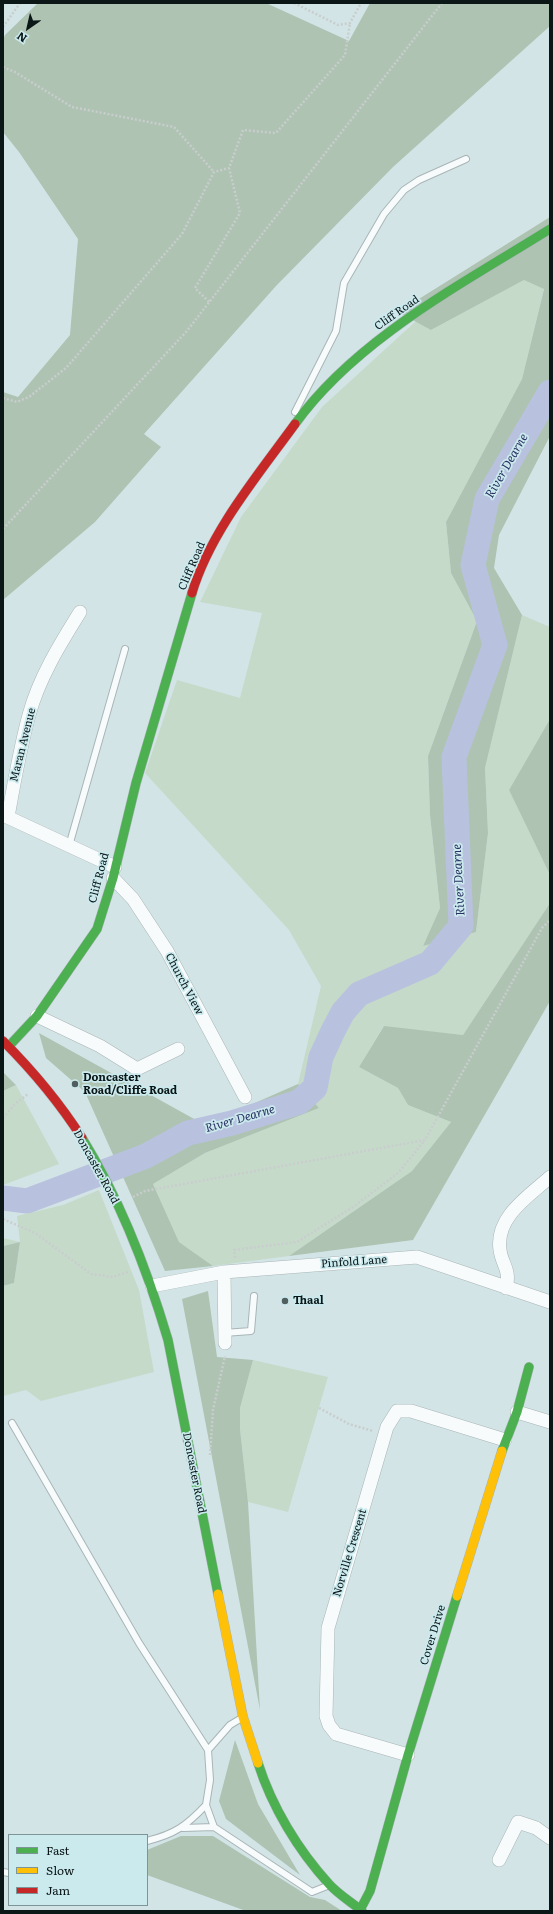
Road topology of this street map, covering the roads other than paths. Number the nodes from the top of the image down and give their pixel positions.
1 (466, 159) dead end
2 (550, 229) edge
3 (290, 431) junction
4 (80, 612) dead end
5 (125, 649) dead end
6 (6, 816) edge
7 (69, 846) junction
8 (114, 873) junction
9 (37, 1016) junction
10 (6, 1044) edge
11 (178, 1050) dead end
12 (245, 1097) dead end
13 (550, 1177) edge
14 (229, 1271) junction
15 (152, 1286) junction
16 (506, 1288) junction
17 (254, 1296) dead end
18 (550, 1302) edge
19 (224, 1338) joint
20 (529, 1367) dead end
21 (517, 1412) junction
22 (550, 1422) edge
23 (12, 1423) dead end
24 (505, 1440) junction
25 (243, 1717) junction
26 (208, 1750) junction
27 (408, 1755) junction
28 (206, 1805) junction
29 (214, 1827) junction
30 (182, 1828) junction
31 (550, 1838) edge
32 (148, 1841) edge
33 (499, 1860) dead end
34 (330, 1885) junction
35 (361, 1911) edge

1 - 3 lane
2 - 3 main road, Cliff Road
3 - 8 main road, Cliff Road
4 - 6 street, Maran Avenue
5 - 7 lane
6 - 7 street
7 - 8 street
8 - 9 main road, Cliff Road
8 - 12 street, Church View
9 - 10 main road, Cliff Road
9 - 11 street
10 - 15 main road, Doncaster Road
13 - 16 street
14 - 15 street, Pinfold Lane
14 - 16 street, Pinfold Lane
14 - 19 street
15 - 25 main road, Doncaster Road
16 - 18 street, Pinfold Lane
17 - 19 lane
20 - 21 main road, Cover Drive
21 - 22 street
21 - 24 main road, Cover Drive
23 - 26 lane
24 - 27 main road, Cover Drive
24 - 27 street, Norville Crescent
25 - 26 lane
25 - 34 main road, Doncaster Road
26 - 28 lane
27 - 35 main road, Cover Drive
28 - 29 lane
28 - 30 lane
29 - 30 lane
29 - 34 lane
30 - 32 lane
31 - 33 street
34 - 35 main road, Doncaster Road

